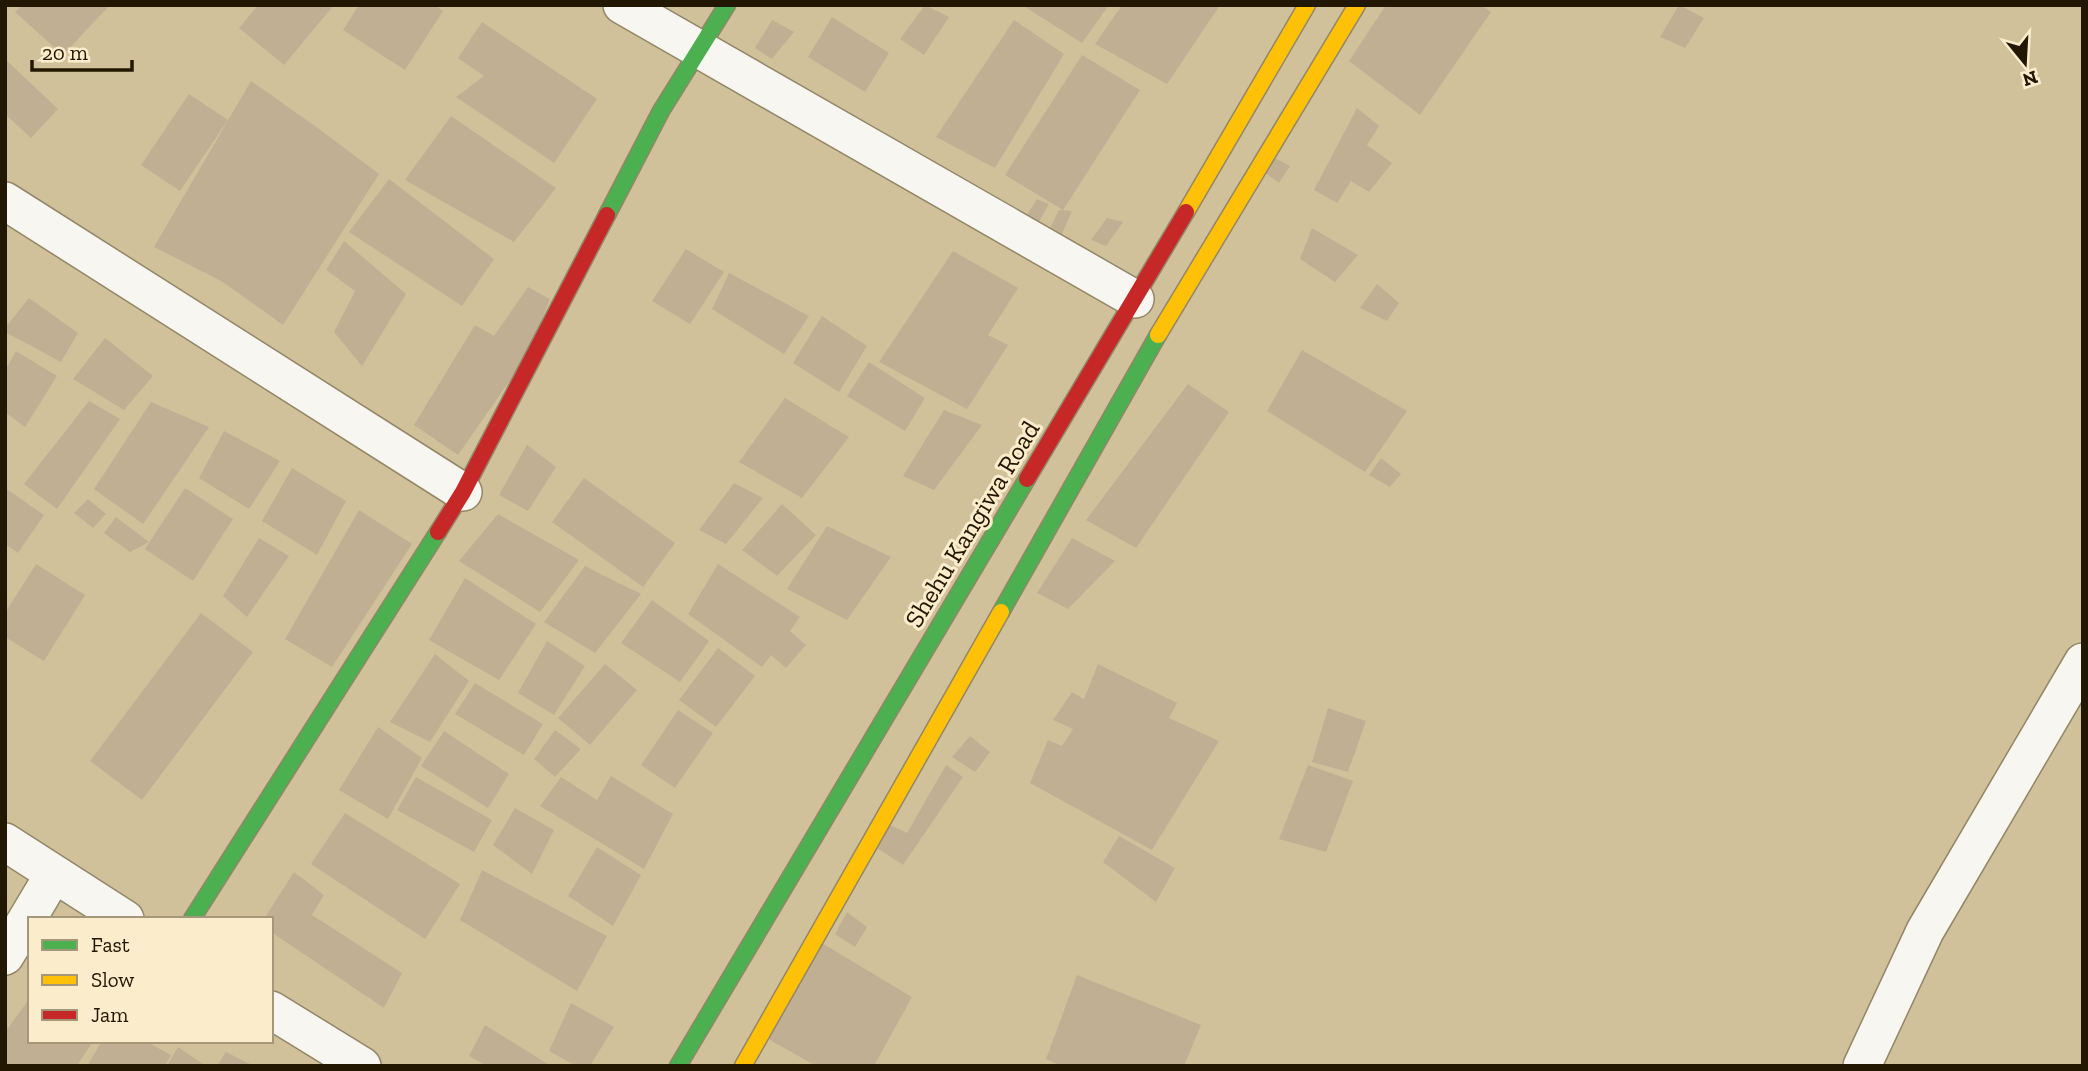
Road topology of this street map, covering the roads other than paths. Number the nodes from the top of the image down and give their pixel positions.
1 (622, 5) edge
2 (727, 5) edge
3 (1307, 5) edge
4 (1357, 5) edge
5 (698, 49) junction
6 (5, 201) edge
7 (1135, 299) junction
8 (463, 492) junction
9 (2083, 662) edge
10 (5, 842) edge
11 (54, 874) junction
12 (28, 917) edge
13 (122, 917) edge
14 (193, 917) edge
15 (28, 918) edge
16 (5, 956) edge
17 (273, 1011) edge
18 (362, 1066) edge
19 (678, 1066) edge
20 (743, 1066) edge
21 (1862, 1066) edge

1 - 5 street
2 - 5 main road
3 - 7 main road, Shehu Kangiwa Road
4 - 20 main road
5 - 7 street
5 - 8 main road
6 - 8 street
7 - 19 main road, Shehu Kangiwa Road
8 - 14 main road
9 - 21 street
10 - 11 street
11 - 12 street
11 - 13 street
15 - 16 street
17 - 18 street

